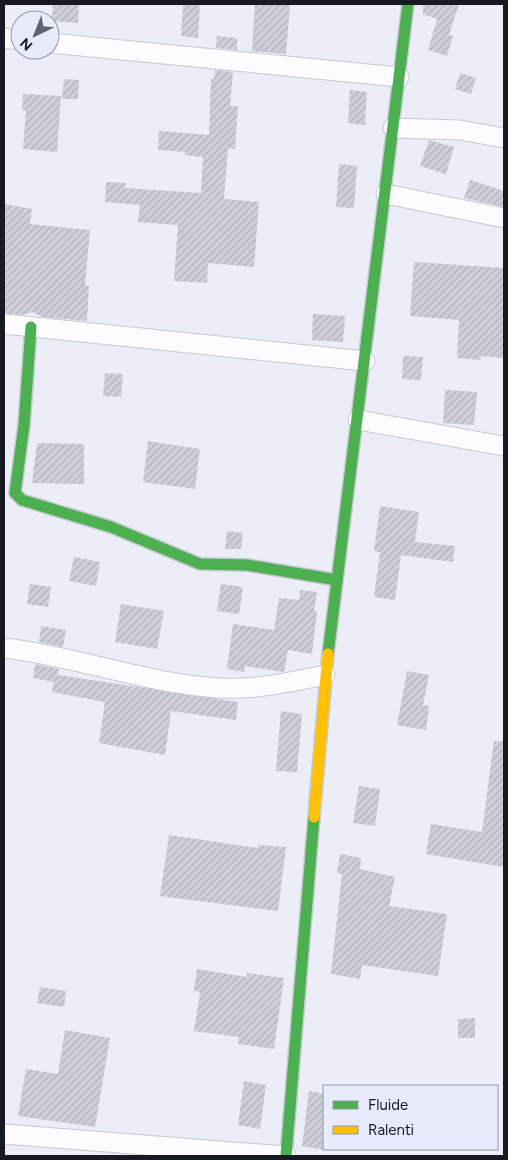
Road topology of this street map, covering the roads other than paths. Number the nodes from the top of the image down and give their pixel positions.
1 (408, 4) edge
2 (60, 44) edge
3 (399, 77) junction
4 (393, 128) junction
5 (504, 138) edge
6 (386, 194) junction
7 (504, 218) edge
8 (4, 324) edge
9 (31, 327) junction
10 (365, 361) junction
11 (358, 420) junction
12 (504, 446) edge
13 (337, 580) junction
14 (4, 648) edge
15 (325, 675) junction
16 (4, 1134) edge
17 (286, 1156) edge

1 - 3 street
2 - 3 street
3 - 4 street
4 - 5 street
4 - 6 street
6 - 7 street
6 - 10 street
8 - 9 street
9 - 10 street
9 - 13 street
10 - 11 street
11 - 12 street
11 - 13 street
13 - 15 street
14 - 15 street
15 - 17 street
16 - 17 street

